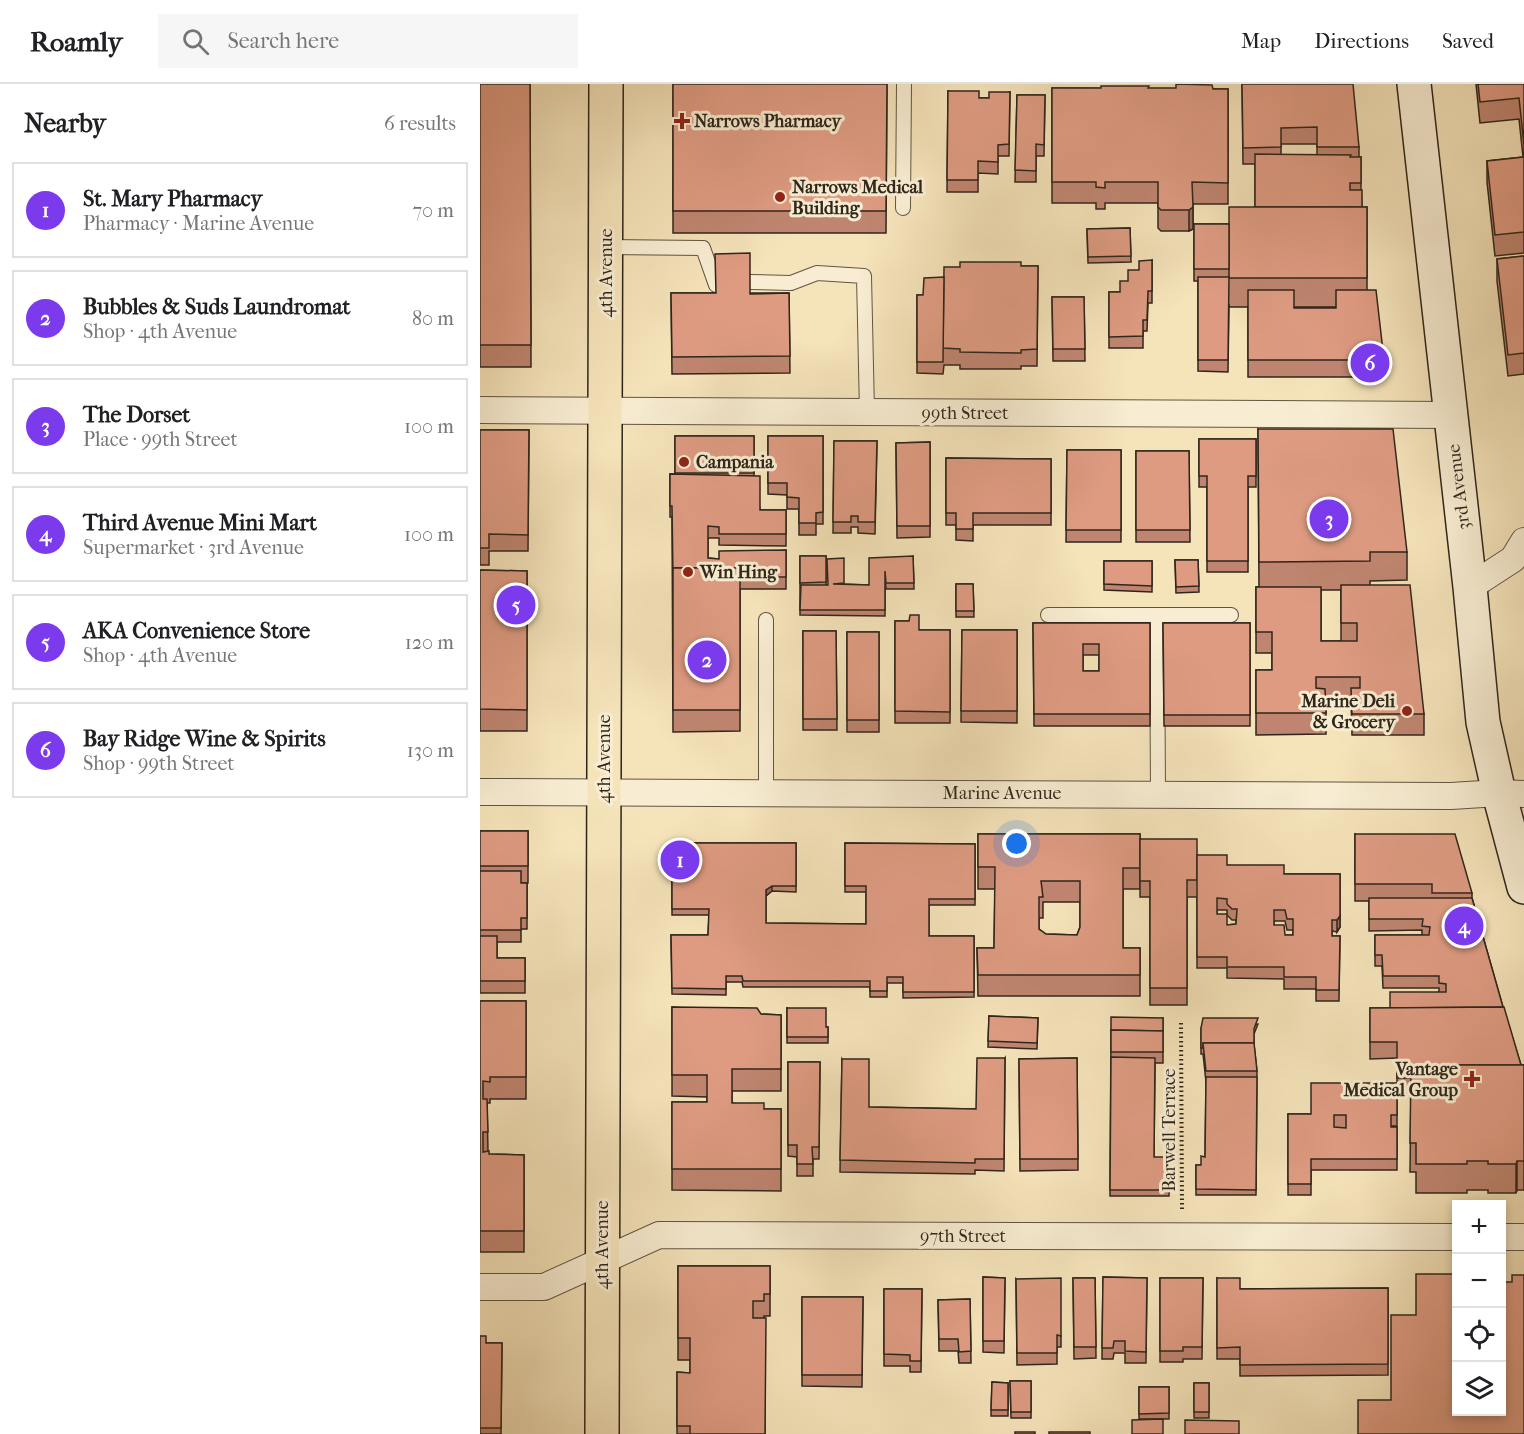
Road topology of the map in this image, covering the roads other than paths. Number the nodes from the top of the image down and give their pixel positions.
1 (606, 84) edge
2 (904, 84) edge
3 (1414, 84) edge
4 (903, 208) dead end
5 (606, 247) junction
6 (750, 282) edge
7 (716, 285) edge
8 (480, 410) edge
9 (606, 411) junction
10 (867, 412) junction
11 (1451, 415) junction
12 (1524, 541) edge
13 (1470, 587) junction
14 (1048, 615) dead end
15 (1157, 615) junction
16 (1231, 615) dead end
17 (766, 620) dead end
18 (480, 792) edge
19 (766, 793) junction
20 (605, 794) junction
21 (1158, 794) junction
22 (1511, 794) edge
23 (1524, 887) edge
24 (1452, 1237) edge
25 (1506, 1237) edge
26 (1524, 1237) edge
27 (603, 1260) junction
28 (480, 1287) edge
29 (602, 1434) edge

1 - 5 main road, 4th Avenue
2 - 4 lane
3 - 11 street, 3rd Avenue
5 - 7 lane
5 - 9 main road, 4th Avenue
6 - 10 lane
8 - 9 street, 99th Street
9 - 10 street, 99th Street
9 - 20 main road, 4th Avenue
10 - 11 street, 99th Street
11 - 13 street, 3rd Avenue
12 - 13 street
13 - 22 street, 3rd Avenue
14 - 15 lane
15 - 16 lane
15 - 21 lane
17 - 19 lane
18 - 20 street, Marine Avenue
19 - 20 street, Marine Avenue
19 - 21 street, Marine Avenue
20 - 27 main road, 4th Avenue
21 - 22 street, Marine Avenue
22 - 23 street, 3rd Avenue
24 - 27 street, 97th Street
25 - 26 street
27 - 28 street, 97th Street
27 - 29 main road, 4th Avenue

